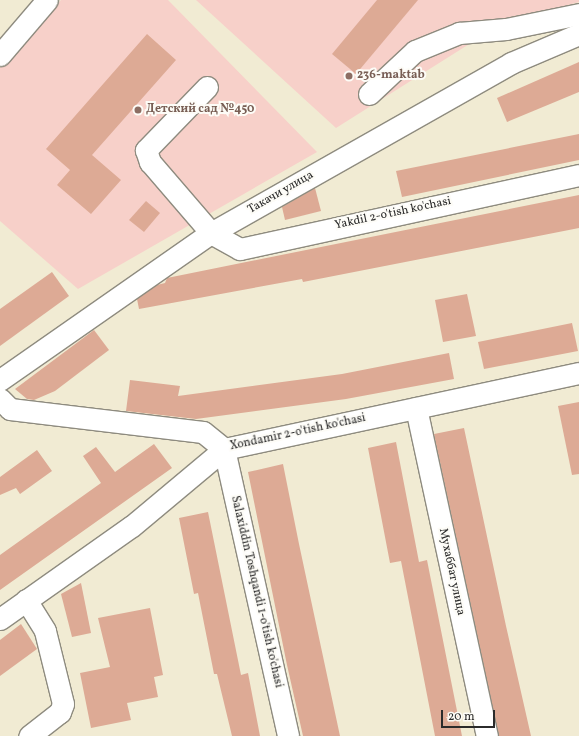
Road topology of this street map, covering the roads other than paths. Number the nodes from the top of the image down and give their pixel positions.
1 (47, 0) edge
2 (579, 14) edge
3 (579, 34) edge
4 (0, 55) edge
5 (207, 87) dead end
6 (369, 94) dead end
7 (579, 175) edge
8 (211, 233) junction
9 (579, 373) edge
10 (0, 380) edge
11 (0, 399) edge
12 (416, 408) junction
13 (224, 449) junction
14 (26, 600) junction
15 (0, 619) edge
16 (29, 736) edge
17 (288, 736) edge
18 (487, 736) edge

1 - 4 street
2 - 6 street
3 - 8 street, Такачи улица
5 - 8 street
7 - 8 street, Yakdil 2-o'tish ko'chasi
8 - 10 street, Такачи улица
9 - 12 street, Xondamir 2-o'tish ko'chasi
11 - 13 street, Xondamir 2-o'tish ko'chasi
12 - 13 street, Xondamir 2-o'tish ko'chasi
12 - 18 street, Мухаббат улица
13 - 14 street
13 - 17 street, Salaxiddin Toshqandi 1-o'tish ko'chasi
14 - 15 street
14 - 16 street

